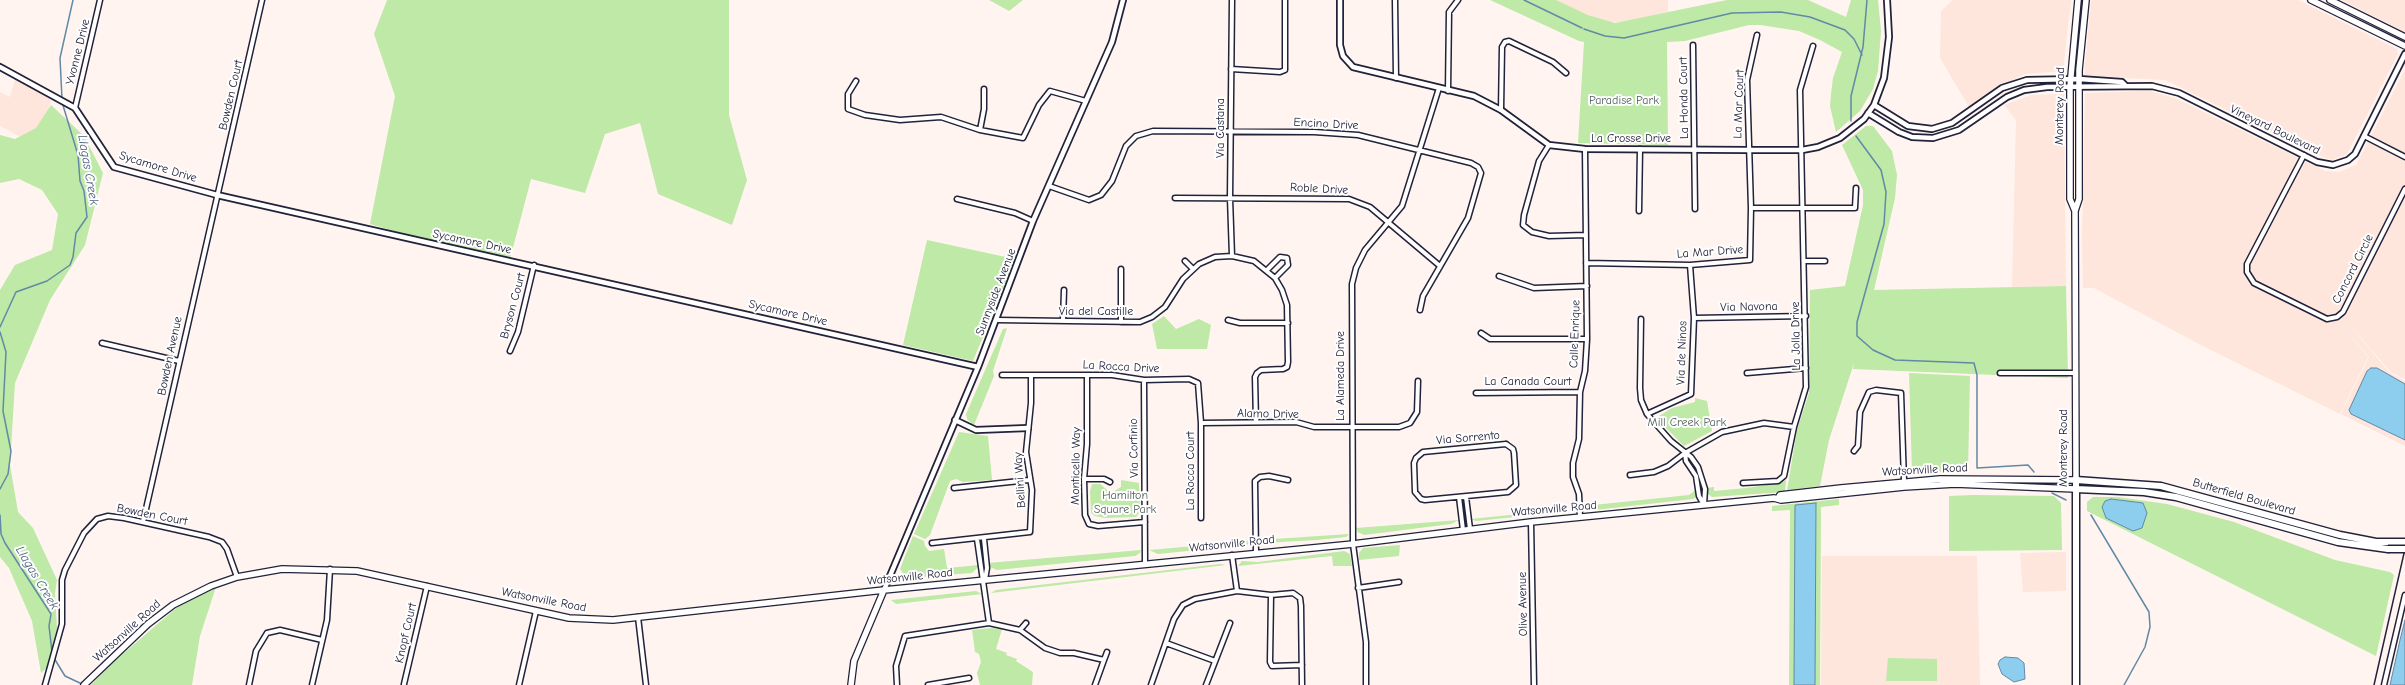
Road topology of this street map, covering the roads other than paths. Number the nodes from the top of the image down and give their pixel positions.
1 (100, 0) edge
2 (262, 0) edge
3 (1123, 0) edge
4 (1232, 0) edge
5 (1285, 0) edge
6 (1340, 0) edge
7 (1395, 0) edge
8 (1458, 0) edge
9 (1886, 0) edge
10 (2078, 0) edge
11 (2086, 0) edge
12 (2311, 0) edge
13 (2330, 0) edge
14 (1757, 35) dead end
15 (2405, 37) edge
16 (1693, 46) dead end
17 (1813, 46) dead end
18 (2405, 46) edge
19 (2405, 54) edge
20 (0, 67) edge
21 (1231, 69) junction
22 (1566, 73) dead end
23 (1396, 78) junction
24 (2070, 79) junction
25 (2079, 79) junction
26 (856, 81) dead end
27 (2125, 85) junction
28 (2070, 87) junction
29 (2079, 87) junction
30 (1439, 88) junction
31 (984, 89) dead end
32 (1448, 90) junction
33 (1086, 101) junction
34 (1874, 105) junction
35 (75, 108) junction
36 (1501, 110) junction
37 (1868, 113) junction
38 (980, 130) junction
39 (1231, 132) junction
40 (2364, 136) junction
41 (1549, 144) junction
42 (1585, 149) junction
43 (1640, 149) junction
44 (1419, 150) junction
45 (1695, 150) junction
46 (1748, 150) junction
47 (1802, 150) junction
48 (2304, 155) junction
49 (2405, 157) edge
50 (1049, 186) junction
51 (1856, 188) dead end
52 (2405, 189) edge
53 (217, 195) junction
54 (1175, 198) dead end
55 (1230, 198) junction
56 (957, 199) dead end
57 (1804, 207) junction
58 (1751, 208) junction
59 (1695, 210) dead end
60 (1639, 211) dead end
61 (2075, 212) junction
62 (1033, 221) junction
63 (1390, 223) junction
64 (1586, 235) junction
65 (1232, 256) junction
66 (1185, 261) dead end
67 (1805, 261) junction
68 (1825, 261) dead end
69 (1586, 263) junction
70 (534, 265) junction
71 (1690, 265) junction
72 (1440, 266) junction
73 (1192, 268) junction
74 (1121, 269) dead end
75 (1267, 270) junction
76 (1499, 276) dead end
77 (1275, 278) junction
78 (1587, 286) junction
79 (1064, 290) dead end
80 (1420, 310) dead end
81 (1806, 316) junction
82 (1641, 318) dead end
83 (1694, 318) junction
84 (997, 320) junction
85 (1228, 320) dead end
86 (1063, 321) junction
87 (1121, 322) junction
88 (1288, 323) junction
89 (1481, 333) dead end
90 (1587, 339) junction
91 (102, 343) dead end
92 (510, 351) dead end
93 (179, 361) junction
94 (978, 367) junction
95 (1806, 368) junction
96 (1747, 373) dead end
97 (2000, 373) dead end
98 (2075, 373) junction
99 (1087, 374) junction
100 (1002, 375) dead end
101 (1031, 375) junction
102 (1144, 380) junction
103 (1418, 381) dead end
104 (1580, 392) junction
105 (1476, 393) dead end
106 (1647, 414) junction
107 (956, 420) junction
108 (1256, 422) junction
109 (1201, 423) junction
110 (1794, 427) junction
111 (1028, 428) junction
112 (1351, 428) junction
113 (1854, 451) dead end
114 (1685, 453) junction
115 (1630, 475) dead end
116 (1084, 479) junction
117 (1029, 480) junction
118 (1288, 480) dead end
119 (2076, 480) junction
120 (1904, 481) junction
121 (1110, 482) dead end
122 (1743, 483) dead end
123 (954, 488) dead end
124 (2076, 489) junction
125 (1814, 494) junction
126 (1466, 496) junction
127 (1459, 497) junction
128 (1704, 505) junction
129 (1580, 517) junction
130 (1201, 518) dead end
131 (143, 522) junction
132 (1145, 522) junction
133 (1531, 522) junction
134 (1466, 530) junction
135 (977, 539) junction
136 (984, 539) junction
137 (2405, 542) edge
138 (932, 543) dead end
139 (1354, 544) junction
140 (2405, 549) edge
141 (1256, 553) junction
142 (1232, 555) junction
143 (1145, 564) junction
144 (330, 569) junction
145 (238, 577) junction
146 (984, 580) junction
147 (1398, 582) dead end
148 (427, 586) junction
149 (1358, 588) junction
150 (884, 590) junction
151 (1237, 590) junction
152 (1271, 595) junction
153 (2405, 595) edge
154 (536, 611) junction
155 (638, 617) junction
156 (989, 623) junction
157 (1026, 623) dead end
158 (1230, 623) dead end
159 (1020, 630) junction
160 (322, 640) junction
161 (1166, 643) junction
162 (1107, 652) dead end
163 (1104, 660) junction
164 (1215, 661) junction
165 (1302, 665) junction
166 (969, 678) dead end
167 (404, 684) edge
168 (45, 685) edge
169 (84, 685) edge
170 (249, 685) edge
171 (312, 685) edge
172 (520, 685) edge
173 (646, 685) edge
174 (851, 685) edge
175 (897, 685) edge
176 (928, 685) edge
177 (1095, 685) edge
178 (1151, 685) edge
179 (1206, 685) edge
180 (1302, 685) edge
181 (1366, 685) edge
182 (1534, 685) edge
183 (2076, 685) edge
184 (2384, 685) edge

1 - 35 street, Yvonne Drive
2 - 53 street, Bowden Court
3 - 33 street, Sunnyside Avenue
4 - 21 street, Via Castana
5 - 21 street
6 - 23 street, La Crosse Drive
7 - 23 street
8 - 32 street
9 - 34 street, La Crosse Drive
10 - 24 main road, Monterey Road
11 - 25 main road, Monterey Road
12 - 18 main road
13 - 15 main road
14 - 46 street, La Mar Court
16 - 45 street, La Honda Court
17 - 47 street, La Jolla Drive
19 - 40 street, Vineyard Boulevard
20 - 35 street
21 - 39 street, Via Castana
22 - 36 street
23 - 30 street, La Crosse Drive
24 - 25 street, Vineyard Boulevard
24 - 28 main road, Monterey Road
24 - 34 street, Vineyard Boulevard
25 - 27 street, Vineyard Boulevard
25 - 29 main road, Monterey Road
26 - 38 street
27 - 29 street, Vineyard Boulevard
27 - 48 street, Vineyard Boulevard
28 - 29 street, Vineyard Boulevard
28 - 37 street, Vineyard Boulevard
28 - 61 main road, Monterey Road
29 - 61 main road, Monterey Road
30 - 32 street, La Crosse Drive
30 - 44 street, La Alameda Drive
31 - 38 street
32 - 36 street, La Crosse Drive
33 - 38 street
33 - 50 street, Sunnyside Avenue
34 - 37 street, La Crosse Drive
35 - 53 street, Sycamore Drive
36 - 41 street, La Crosse Drive
37 - 47 street, La Crosse Drive
39 - 44 street, Encino Drive
39 - 50 street, Encino Drive
39 - 55 street, Via Castana
40 - 48 street, Vineyard Boulevard
40 - 49 street
41 - 42 street, La Crosse Drive
41 - 64 street
42 - 43 street, La Crosse Drive
42 - 64 street, Calle Enrique
43 - 45 street, La Crosse Drive
43 - 60 street
44 - 63 street, La Alameda Drive
44 - 72 street, Encino Drive
45 - 46 street, La Crosse Drive
45 - 59 street, La Honda Court
46 - 47 street, La Crosse Drive
46 - 58 street, La Mar Drive
47 - 57 street, La Jolla Drive
48 - 52 street, Concord Circle
50 - 62 street, Sunnyside Avenue
51 - 57 street
53 - 70 street, Sycamore Drive
53 - 93 street, Bowden Avenue
54 - 55 street, Roble Drive
55 - 63 street, Roble Drive
55 - 65 street, Via Castana
56 - 62 street
57 - 58 street
57 - 67 street, La Jolla Drive
58 - 71 street, La Mar Drive
61 - 98 main road, Monterey Road
62 - 84 street, Sunnyside Avenue
63 - 72 street, Roble Drive
63 - 112 street, La Alameda Drive
64 - 69 street, Calle Enrique
65 - 73 street, Via del Castille
65 - 75 street, Via del Castille
66 - 73 street
67 - 68 street
67 - 81 street, La Jolla Drive
69 - 71 street, La Mar Drive
69 - 78 street, Calle Enrique
70 - 92 street, Bryson Court
70 - 94 street, Sycamore Drive
71 - 83 street, Via de Ninos
72 - 80 street, Encino Drive
73 - 87 street, Via del Castille
74 - 87 street
75 - 77 street, Via del Castille
75 - 77 street
76 - 78 street
77 - 88 street, Via del Castille
78 - 90 street, Calle Enrique
79 - 86 street
81 - 83 street, Via Navona
81 - 95 street, La Jolla Drive
82 - 106 street
83 - 106 street, Via de Ninos
84 - 86 street, Via del Castille
84 - 94 street, Sunnyside Avenue
85 - 88 street
86 - 87 street, Via del Castille
88 - 108 street, Via del Castille
89 - 90 street
90 - 104 street, Calle Enrique
91 - 93 street
93 - 131 street, Bowden Avenue
94 - 107 street, Sunnyside Avenue
95 - 96 street
95 - 110 street, La Jolla Drive
97 - 98 street
98 - 119 main road, Monterey Road
99 - 101 street, La Rocca Drive
99 - 102 street, La Rocca Drive
99 - 116 street, Monticello Way
100 - 101 street, La Rocca Drive
101 - 111 street, Bellini Way
102 - 109 street, La Rocca Drive
102 - 132 street, Via Corfinio
103 - 112 street, Alamo Drive
104 - 105 street, La Canada Court
104 - 129 street, Calle Enrique
106 - 114 street
107 - 111 street
107 - 150 street, Sunnyside Avenue
108 - 109 street, Alamo Drive
108 - 112 street, Alamo Drive
109 - 130 street, La Rocca Court
110 - 114 street
110 - 122 street, La Jolla Drive
111 - 117 street, Bellini Way
112 - 139 street, La Alameda Drive
113 - 120 street
114 - 115 street
114 - 128 street
116 - 121 street
116 - 132 street, Monticello Way
117 - 123 street
117 - 136 street, Bellini Way
118 - 141 street
119 - 120 main road, Watsonville Road
119 - 124 main road, Monterey Road
119 - 137 main road, Butterfield Boulevard
120 - 125 main road, Watsonville Road
124 - 125 main road, Watsonville Road
124 - 140 main road, Butterfield Boulevard, bridge
124 - 183 main road, Monterey Road
125 - 128 main road, Watsonville Road
126 - 127 street, Via Sorrento
126 - 127 street, Via Sorrento
126 - 134 street
127 - 134 street
128 - 129 main road, Watsonville Road
129 - 133 main road, Watsonville Road
131 - 145 street, Bowden Court
131 - 168 street, Bowden Court
132 - 143 street, Via Corfinio
133 - 134 main road, Watsonville Road
133 - 182 street, Olive Avenue
134 - 139 main road, Watsonville Road
135 - 136 street, Bellini Way
135 - 138 street, Bellini Way
135 - 146 street
136 - 146 street
139 - 141 main road, Watsonville Road
139 - 149 street, La Alameda Drive
141 - 142 main road, Watsonville Road
142 - 143 main road, Watsonville Road
142 - 151 street
143 - 146 main road, Watsonville Road
144 - 145 main road, Watsonville Road
144 - 148 main road, Watsonville Road
144 - 160 street
145 - 169 main road, Watsonville Road
146 - 150 main road, Watsonville Road
146 - 156 street
147 - 149 street
148 - 154 main road, Watsonville Road
148 - 167 street, Knopf Court
149 - 181 street, La Alameda Drive
150 - 155 main road, Watsonville Road
150 - 174 main road
151 - 152 street
151 - 161 street
152 - 165 street
152 - 165 street
153 - 184 street
154 - 155 main road, Watsonville Road
154 - 172 street
155 - 173 street
156 - 159 street
156 - 175 street
157 - 159 street
158 - 164 street
159 - 163 street
160 - 170 street
160 - 171 street
161 - 164 street
161 - 178 street
162 - 163 street
163 - 177 street
164 - 179 street
165 - 180 street
166 - 176 street

